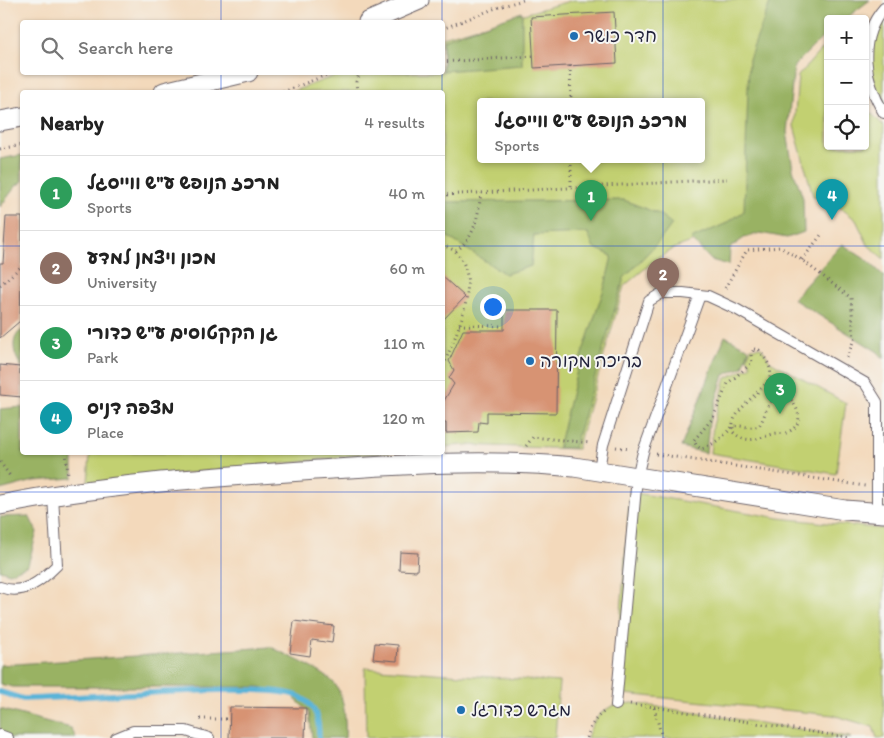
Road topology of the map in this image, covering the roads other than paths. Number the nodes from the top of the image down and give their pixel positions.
1 (419, 0) edge
2 (884, 8) edge
3 (373, 20) edge
4 (235, 75) edge
5 (172, 90) edge
6 (884, 113) edge
7 (20, 117) edge
8 (0, 121) edge
9 (700, 295) junction
10 (599, 470) junction
11 (637, 477) junction
12 (53, 496) junction
13 (0, 505) edge
14 (881, 513) edge
15 (0, 587) edge
16 (616, 705) road end
17 (0, 735) edge
18 (8, 738) edge
19 (116, 738) edge
20 (209, 738) edge

1 - 3 street
2 - 6 lane
4 - 5 street
7 - 8 street
9 - 10 lane
9 - 11 lane
9 - 14 lane
10 - 11 street
10 - 12 street
11 - 14 street
11 - 16 lane
12 - 13 street
12 - 15 lane
17 - 18 lane
19 - 20 lane

